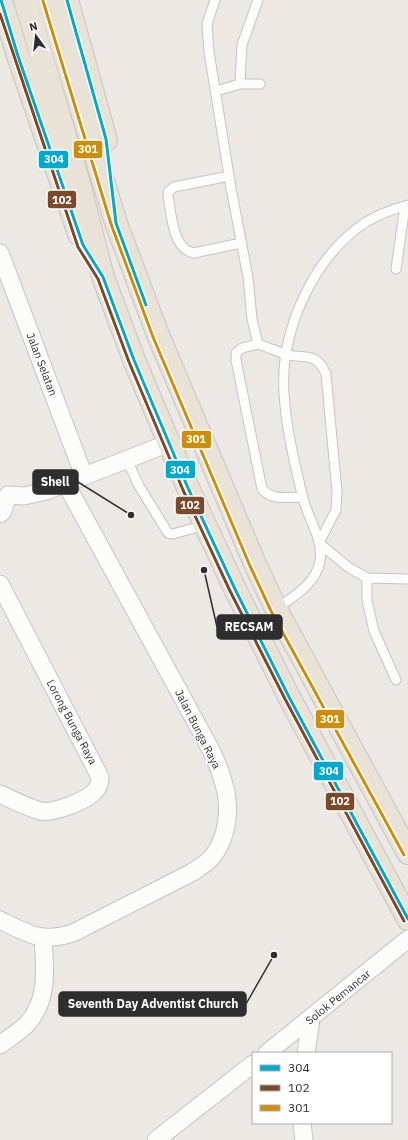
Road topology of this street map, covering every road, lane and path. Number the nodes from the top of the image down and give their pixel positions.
1 (1, 0) edge
2 (25, 0) edge
3 (48, 0) edge
4 (67, 0) edge
5 (215, 0) edge
6 (258, 0) edge
7 (240, 84) junction
8 (260, 84) dead end
9 (216, 90) junction
10 (229, 176) junction
11 (407, 205) edge
12 (116, 222) junction
13 (241, 243) junction
14 (0, 253) edge
15 (396, 269) dead end
16 (103, 277) junction
17 (258, 344) junction
18 (286, 355) junction
19 (169, 443) junction
20 (127, 460) junction
21 (84, 476) junction
22 (66, 484) junction
23 (4, 494) edge
24 (302, 497) junction
25 (0, 514) edge
26 (205, 525) junction
27 (319, 542) junction
28 (367, 578) junction
29 (408, 579) edge
30 (0, 584) edge
31 (276, 609) junction
32 (396, 680) dead end
33 (0, 794) edge
34 (408, 853) edge
35 (408, 919) edge
36 (0, 920) edge
37 (43, 938) junction
38 (408, 939) edge
39 (311, 1019) junction
40 (0, 1045) edge
41 (268, 1052) edge
42 (306, 1052) edge
43 (252, 1065) edge
44 (302, 1124) edge
45 (156, 1140) edge
46 (304, 1140) edge

1 - 16 highway
2 - 16 highway
3 - 12 highway
4 - 12 highway
5 - 9 lane
6 - 7 lane
7 - 8 lane
7 - 9 lane
9 - 10 lane
10 - 13 lane
10 - 13 lane
11 - 15 lane
11 - 18 lane
12 - 31 highway
13 - 17 lane
14 - 21 street, Jalan Selatan
16 - 19 highway
17 - 18 lane
17 - 24 lane
18 - 24 lane
18 - 27 lane
19 - 20 street
19 - 26 highway
20 - 21 street
20 - 26 lane
21 - 22 street
22 - 23 street
22 - 37 street, Jalan Bunga Raya
23 - 25 street
24 - 27 lane
26 - 35 highway
27 - 28 lane
27 - 31 lane
28 - 29 lane
28 - 32 lane
30 - 33 street, Lorong Bunga Raya
31 - 34 highway
36 - 37 street, Jalan Bunga Raya
37 - 40 street
38 - 39 street, Solok Pemancar
39 - 41 street, Solok Pemancar
39 - 42 street
43 - 45 street
44 - 46 street

